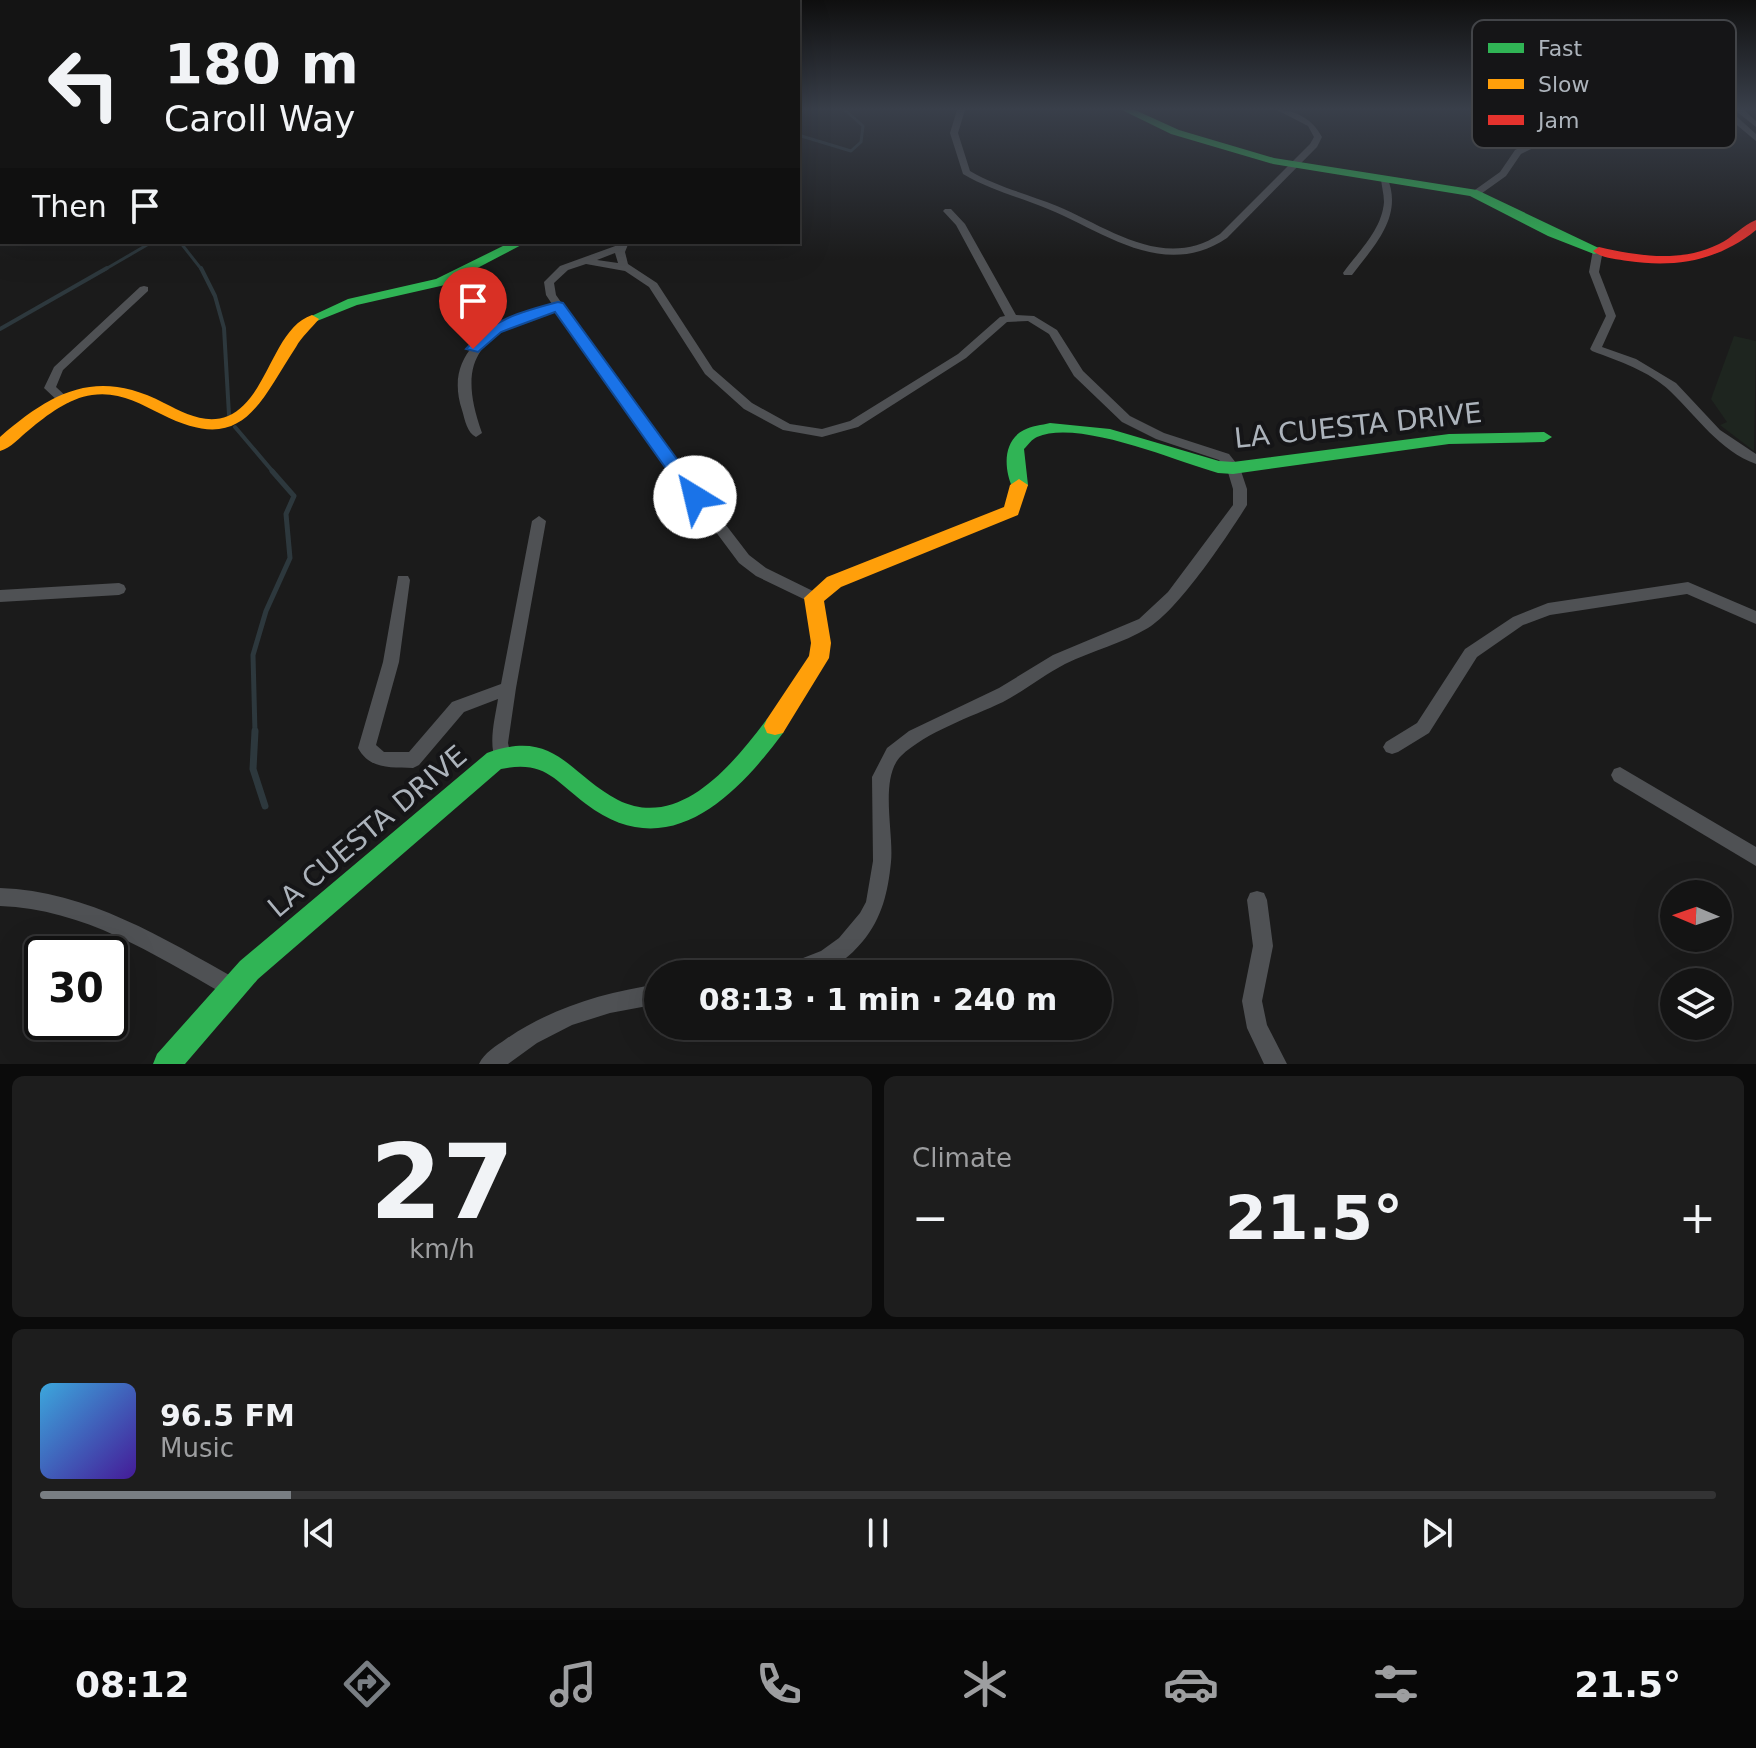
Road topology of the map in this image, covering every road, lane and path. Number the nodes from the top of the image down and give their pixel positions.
1 (962, 160) edge
2 (1277, 160) edge
3 (1297, 160) edge
4 (1513, 160) edge
5 (1293, 164) junction
6 (1384, 179) junction
7 (1475, 194) junction
8 (948, 211) dead end
9 (1756, 224) edge
10 (517, 244) edge
11 (623, 244) edge
12 (1598, 250) junction
13 (582, 260) junction
14 (626, 268) junction
15 (1348, 273) dead end
16 (144, 289) dead end
17 (558, 306) junction
18 (1011, 317) junction
19 (64, 400) junction
20 (476, 433) dead end
21 (1544, 437) dead end
22 (0, 446) edge
23 (1756, 460) edge
24 (1233, 468) junction
25 (539, 521) dead end
26 (403, 580) dead end
27 (119, 589) dead end
28 (0, 596) edge
29 (814, 598) junction
30 (1756, 618) edge
31 (508, 688) junction
32 (1392, 747) dead end
33 (502, 757) junction
34 (1620, 775) dead end
35 (1756, 857) edge
36 (0, 897) edge
37 (1257, 900) dead end
38 (824, 960) edge
39 (231, 987) junction
40 (644, 996) edge
41 (167, 1064) edge
42 (490, 1064) edge
43 (1276, 1064) edge

1 - 5 street
2 - 5 street
3 - 5 street
4 - 7 street
5 - 6 street
6 - 7 street
6 - 15 street
7 - 12 street
8 - 18 street
9 - 12 street
10 - 19 street
11 - 13 street
11 - 14 street
12 - 23 street
13 - 14 street
13 - 17 street
14 - 18 street
16 - 19 street
17 - 20 street
17 - 29 street
18 - 24 street
19 - 22 street
21 - 24 street, LA CUESTA DRIVE
24 - 29 street, LA CUESTA DRIVE
24 - 38 street
25 - 31 street
26 - 31 street
27 - 28 street
29 - 33 street, LA CUESTA DRIVE
30 - 32 street
31 - 33 street
33 - 39 street, LA CUESTA DRIVE
34 - 35 street
36 - 39 street
37 - 43 street
39 - 41 street, LA CUESTA DRIVE
40 - 42 street

